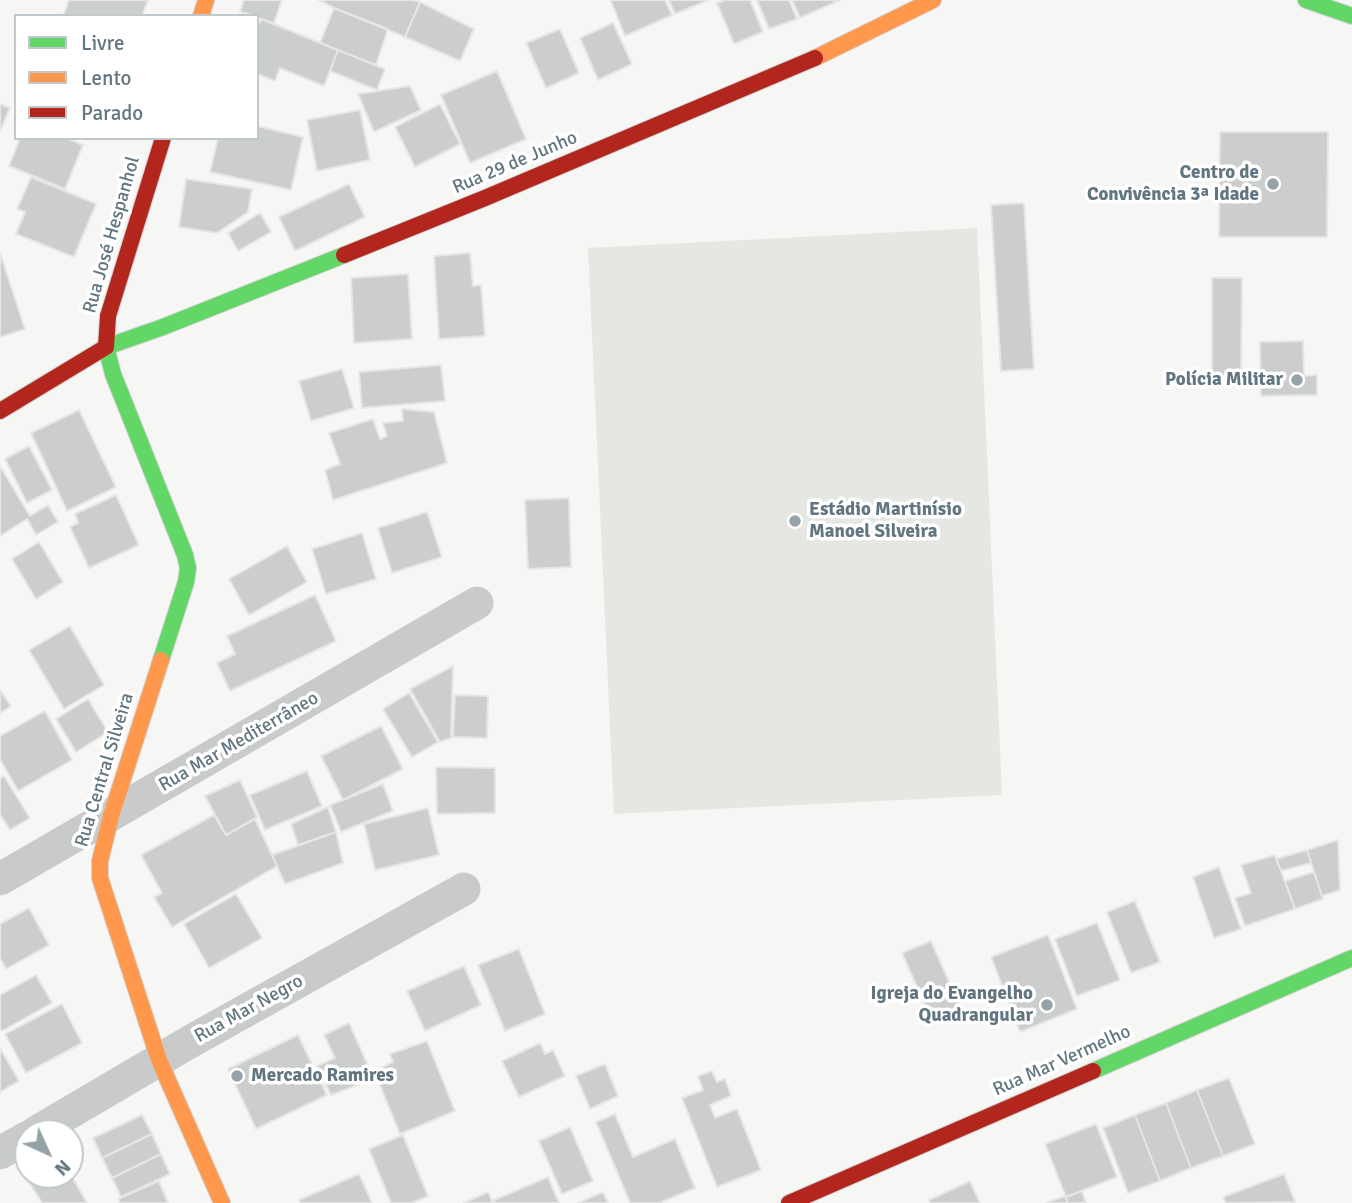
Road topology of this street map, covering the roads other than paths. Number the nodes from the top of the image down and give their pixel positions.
1 (933, 0) edge
2 (1306, 0) edge
3 (1352, 16) edge
4 (162, 140) edge
5 (106, 347) junction
6 (0, 411) edge
7 (477, 603) dead end
8 (111, 816) junction
9 (0, 879) edge
10 (464, 889) dead end
11 (1352, 958) edge
12 (159, 1060) junction
13 (59, 1119) edge
14 (222, 1203) edge
15 (789, 1203) edge

1 - 5 street, Rua 29 de Junho
2 - 3 street
4 - 5 street, Rua José Hespanhol
5 - 6 street
5 - 8 street, Rua Central Silveira
7 - 8 street, Rua Mar Mediterrâneo
8 - 9 street, Rua Mar Mediterrâneo
8 - 12 street, Rua Central Silveira
10 - 12 street, Rua Mar Negro
11 - 15 street, Rua Mar Vermelho
12 - 13 street, Rua Mar Negro
12 - 14 street, Rua Central Silveira

